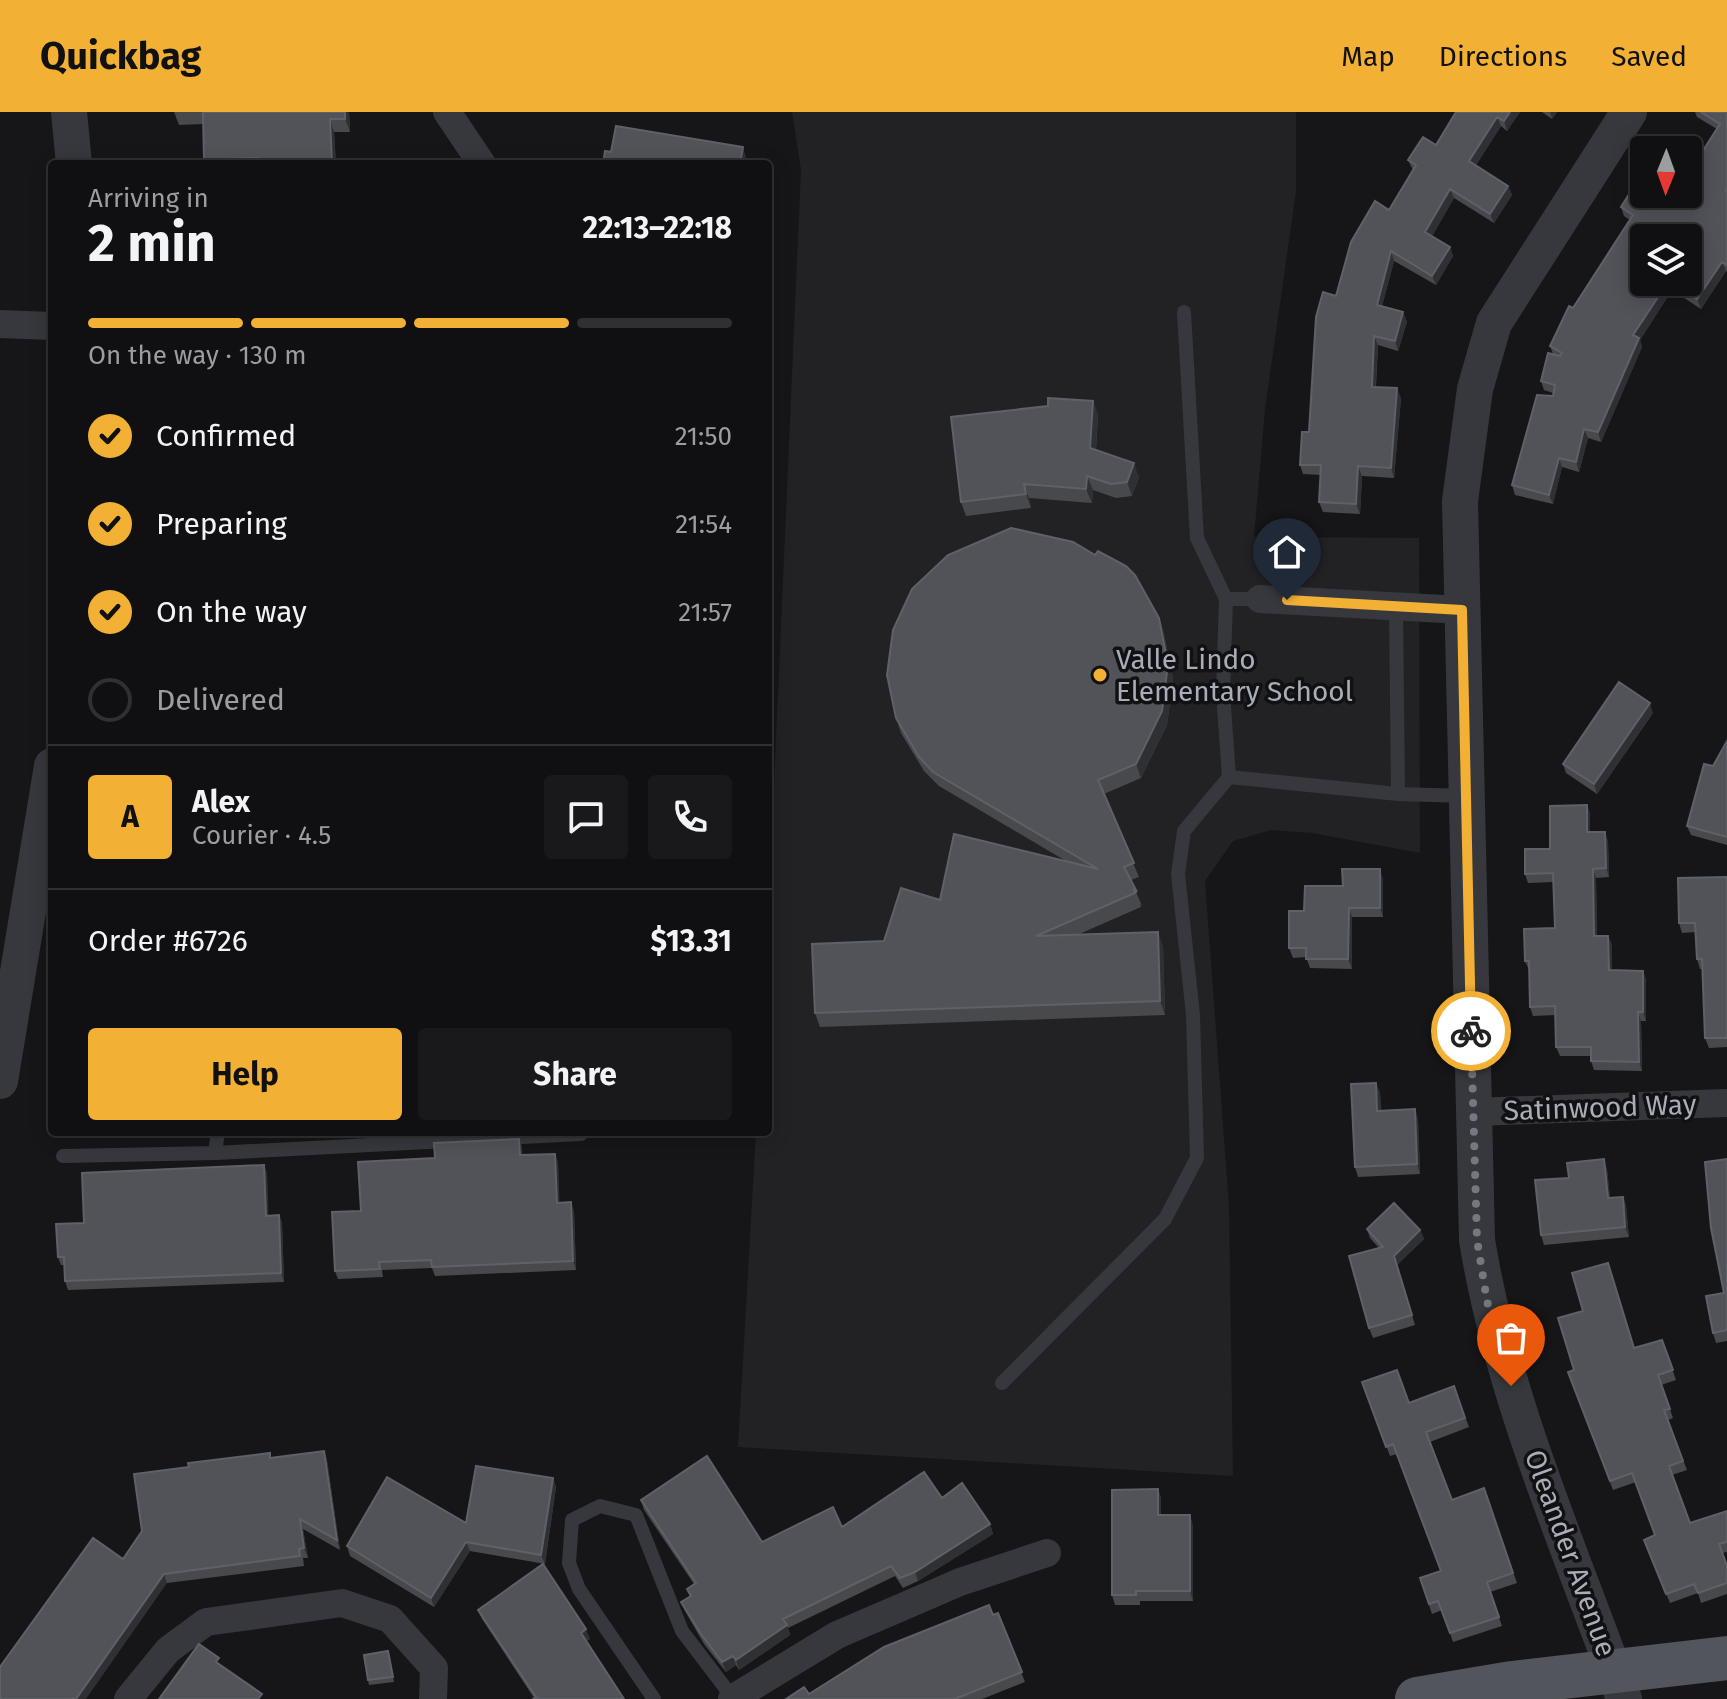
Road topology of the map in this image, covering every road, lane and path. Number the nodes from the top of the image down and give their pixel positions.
1 (69, 112) edge
2 (447, 112) edge
3 (1629, 112) edge
4 (74, 160) edge
5 (479, 160) edge
6 (1184, 312) dead end
7 (0, 324) edge
8 (48, 326) edge
9 (1226, 599) junction
10 (1260, 599) joint
11 (1396, 606) junction
12 (1462, 610) junction
13 (1229, 777) junction
14 (1398, 794) junction
15 (1466, 796) junction
16 (48, 821) edge
17 (45, 862) edge
18 (0, 1081) edge
19 (1727, 1103) edge
20 (1473, 1112) junction
21 (217, 1136) edge
22 (542, 1136) edge
23 (215, 1153) junction
24 (63, 1156) dead end
25 (1002, 1383) dead end
26 (1047, 1553) dead end
27 (1727, 1658) edge
28 (1619, 1686) edge
29 (128, 1699) edge
30 (433, 1699) edge
31 (654, 1699) edge
32 (732, 1699) edge
33 (1417, 1699) edge

1 - 4 street
2 - 5 street
3 - 12 street, Oleander Avenue
6 - 9 lane
7 - 8 street
9 - 10 lane
9 - 13 lane
10 - 11 street
11 - 12 street
11 - 14 lane
12 - 15 street, Oleander Avenue
13 - 14 lane
13 - 25 lane
14 - 15 lane
15 - 20 street, Oleander Avenue
16 - 17 street
17 - 18 street
19 - 20 street, Satinwood Way
20 - 28 street, Oleander Avenue
21 - 23 lane
22 - 23 lane
23 - 24 lane
26 - 32 street
27 - 28 main road
28 - 33 main road
29 - 30 street
31 - 32 lane

